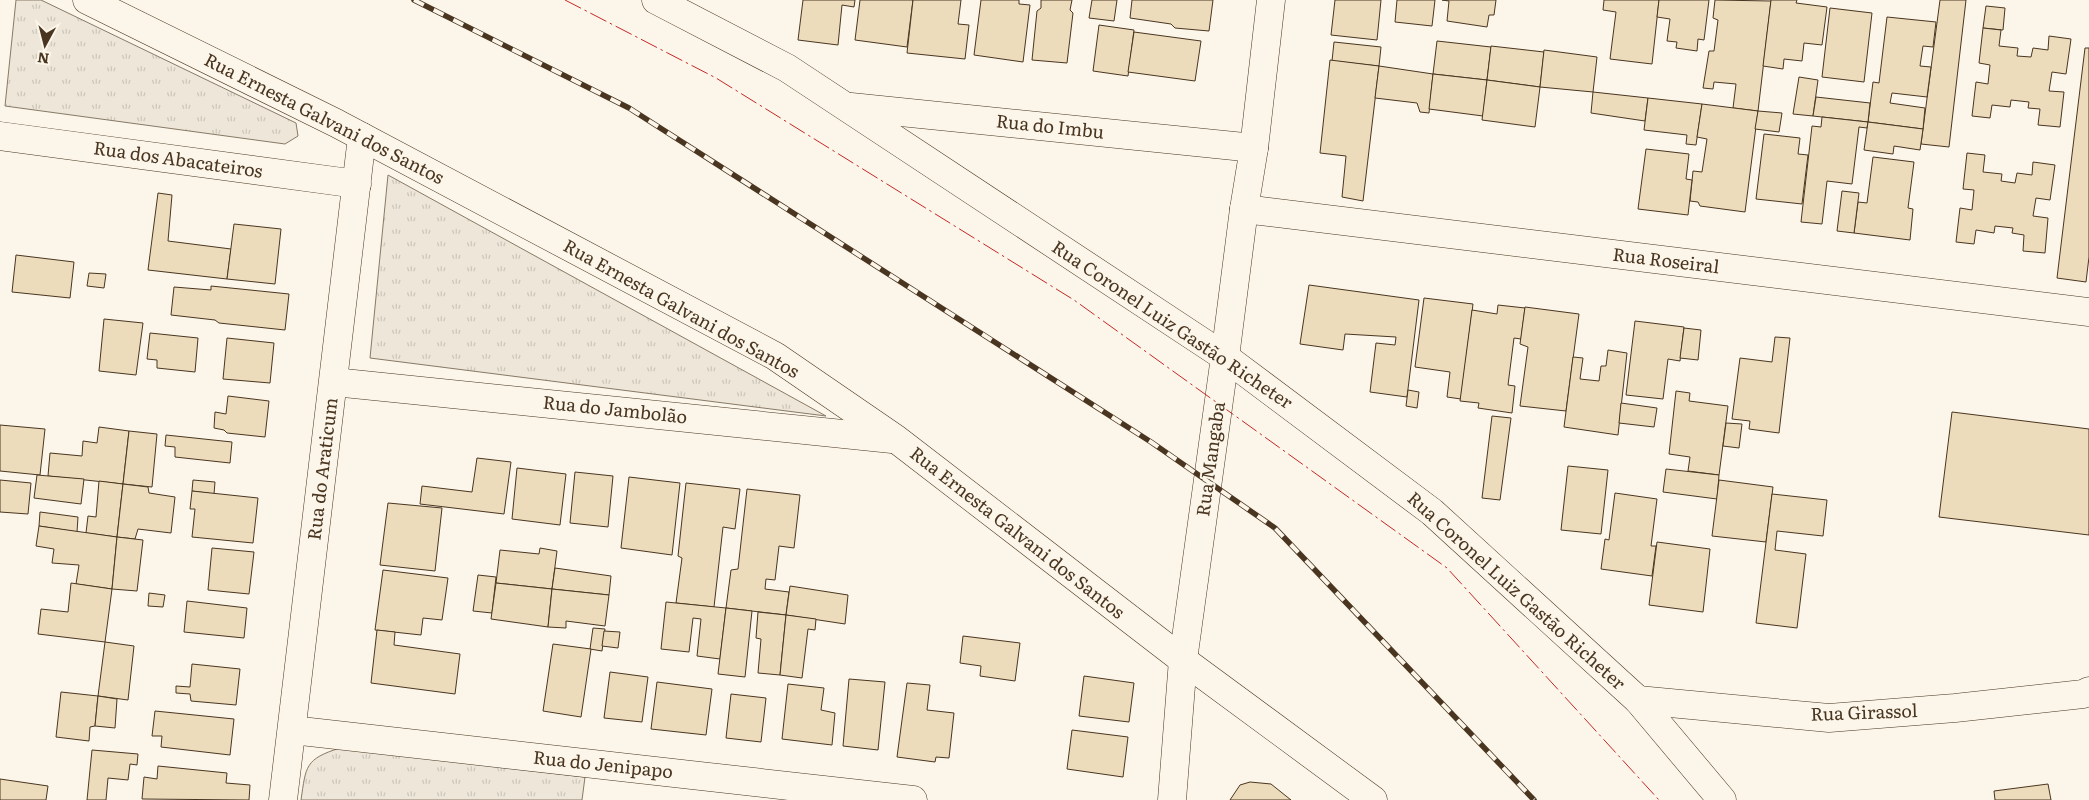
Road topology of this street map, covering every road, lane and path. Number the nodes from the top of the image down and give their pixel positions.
1 (87, 0) edge
2 (656, 0) edge
3 (1271, 0) edge
4 (846, 107) junction
5 (0, 136) edge
6 (362, 137) junction
7 (1254, 148) junction
8 (357, 184) junction
9 (1244, 209) junction
10 (2089, 312) edge
11 (1226, 357) junction
12 (334, 382) junction
13 (896, 439) junction
14 (1183, 660) junction
15 (2089, 691) edge
16 (1638, 700) junction
17 (292, 730) junction
18 (283, 800) edge
19 (913, 800) edge
20 (1172, 800) edge
21 (1373, 800) edge
22 (1722, 800) edge

1 - 6 street, Rua Ernesta Galvani dos Santos
2 - 4 street, Rua Coronel Luiz Gastão Richeter
3 - 7 street, Rua Mangaba
4 - 7 street, Rua do Imbu
4 - 11 street, Rua Coronel Luiz Gastão Richeter
5 - 8 street, Rua dos Abacateiros
6 - 8 street, Rua do Araticum
6 - 13 street, Rua Ernesta Galvani dos Santos
7 - 9 street, Rua Mangaba
8 - 12 street, Rua do Araticum
9 - 10 street, Rua Roseiral
9 - 11 street, Rua Mangaba
11 - 14 street, Rua Mangaba
11 - 16 street, Rua Coronel Luiz Gastão Richeter
12 - 13 street, Rua do Jambolão
12 - 17 street, Rua do Araticum
13 - 14 street, Rua Ernesta Galvani dos Santos
14 - 20 street, Rua Mangaba
14 - 21 street, Rua Ernesta Galvani dos Santos
15 - 16 street, Rua Girassol
16 - 22 street, Rua Coronel Luiz Gastão Richeter
17 - 18 street, Rua do Araticum
17 - 19 street, Rua do Jenipapo

